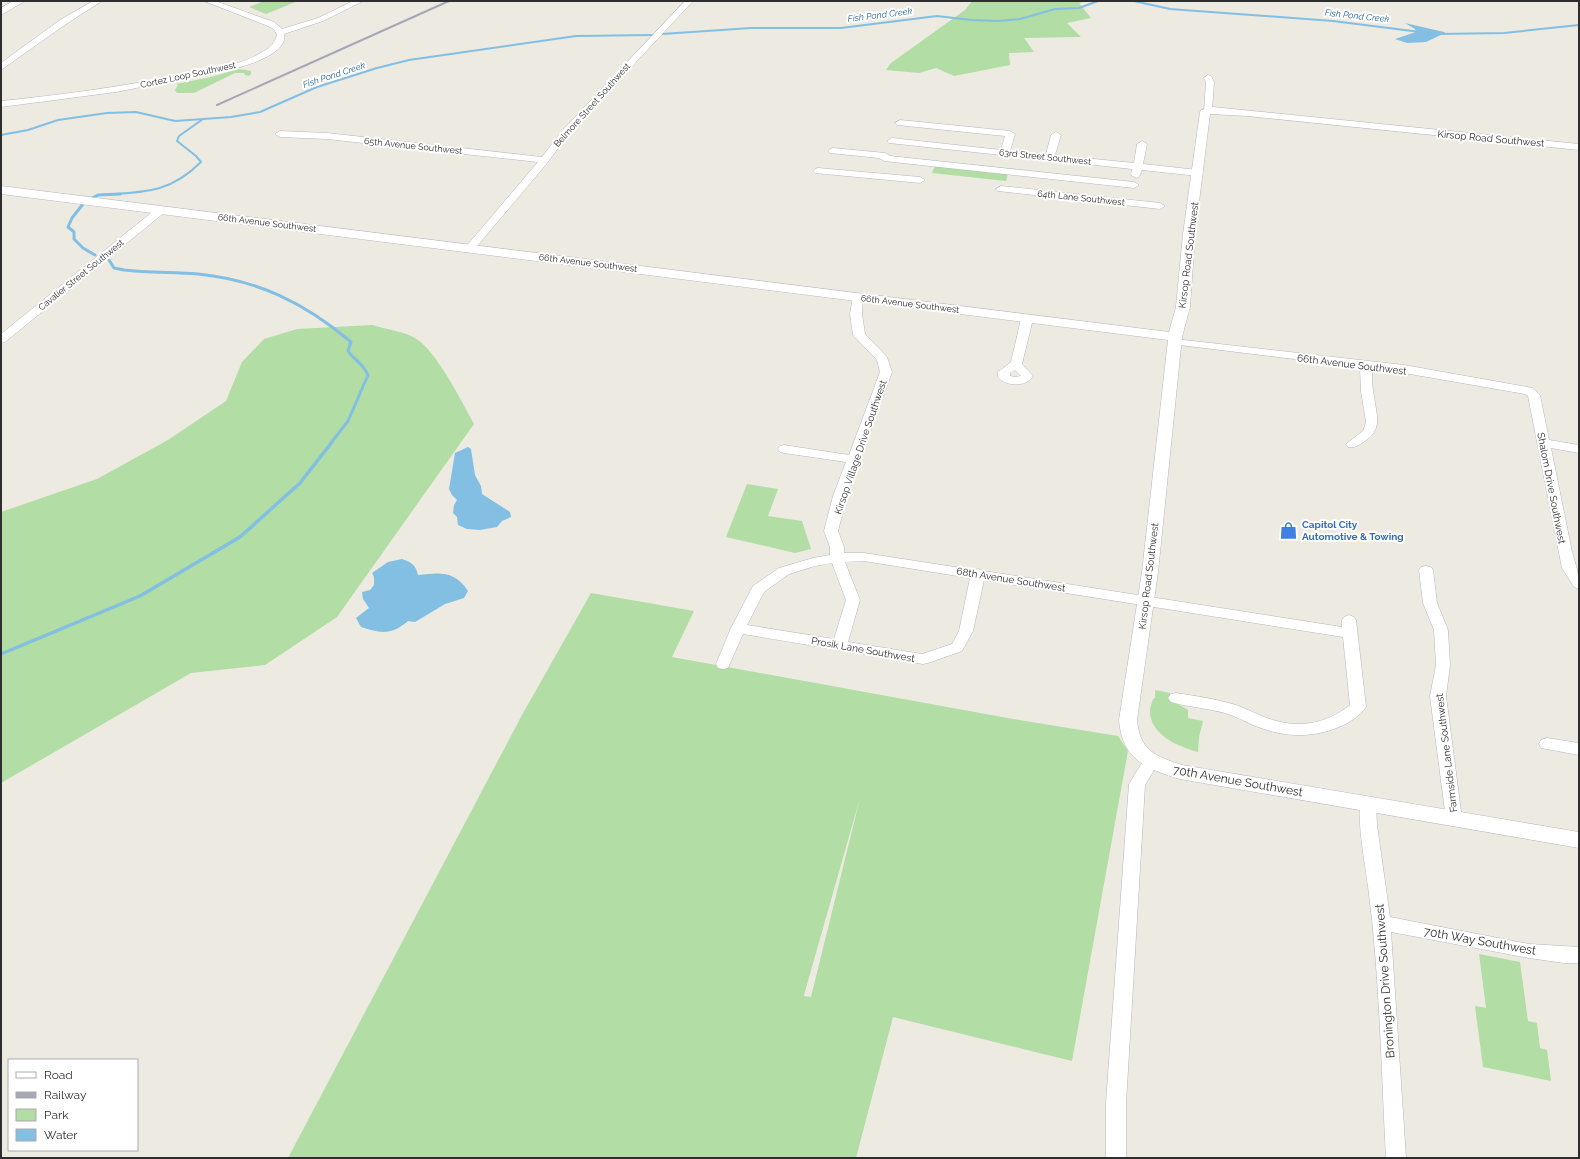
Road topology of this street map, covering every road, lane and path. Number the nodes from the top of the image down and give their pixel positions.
1 (20, 1) edge
2 (98, 1) edge
3 (359, 1) edge
4 (689, 1) edge
5 (214, 2) edge
6 (1, 12) edge
7 (280, 32) junction
8 (1, 66) edge
9 (1208, 78) dead end
10 (1, 104) edge
11 (1208, 111) junction
12 (280, 134) dead end
13 (1056, 135) dead end
14 (892, 141) junction
15 (1142, 144) dead end
16 (1579, 147) edge
17 (833, 151) dead end
18 (1005, 152) junction
19 (884, 157) junction
20 (1050, 157) junction
21 (545, 160) junction
22 (1137, 166) junction
23 (818, 171) dead end
24 (1198, 173) junction
25 (876, 176) junction
26 (920, 180) dead end
27 (1134, 185) junction
28 (1001, 189) dead end
29 (1, 190) edge
30 (1131, 203) junction
31 (1160, 206) dead end
32 (161, 210) junction
33 (469, 249) junction
34 (858, 297) junction
35 (1028, 319) junction
36 (1175, 339) junction
37 (1, 340) edge
38 (1016, 364) dead end
39 (1366, 365) junction
40 (1529, 390) joint
41 (1543, 443) junction
42 (1352, 444) dead end
43 (784, 449) dead end
44 (1579, 449) edge
45 (853, 459) junction
46 (837, 558) junction
47 (1426, 570) dead end
48 (978, 574) junction
49 (1579, 584) edge
50 (1146, 600) junction
51 (738, 628) junction
52 (840, 645) junction
53 (723, 664) dead end
54 (1176, 698) dead end
55 (1546, 744) dead end
56 (1579, 749) edge
57 (1151, 762) junction
58 (1368, 804) junction
59 (1454, 819) junction
60 (1579, 840) edge
61 (1382, 923) junction
62 (1579, 955) edge
63 (1116, 1158) edge
64 (1396, 1158) edge

1 - 6 street
2 - 8 street
3 - 7 street
4 - 21 street, Belmore Street Southwest
5 - 7 street
7 - 10 street, Cortez Loop Southwest
9 - 11 street
11 - 16 street, Kirsop Road Southwest
11 - 24 street, Kirsop Road Southwest
12 - 21 street, 65th Avenue Southwest
13 - 20 street
14 - 18 street, 63rd Street Southwest
14 - 18 street
14 - 19 street
15 - 22 street
17 - 19 street
18 - 20 street, 63rd Street Southwest
19 - 25 street
19 - 27 street
20 - 22 street, 63rd Street Southwest
21 - 33 street, Belmore Street Southwest
22 - 24 street, 63rd Street Southwest
22 - 27 street
23 - 25 street
24 - 36 street, Kirsop Road Southwest
25 - 26 street
27 - 30 street
28 - 30 street, 64th Lane Southwest
29 - 32 street, 66th Avenue Southwest
30 - 31 street, 64th Lane Southwest
32 - 33 street, 66th Avenue Southwest
32 - 37 street, Cavalier Street Southwest
33 - 34 street, 66th Avenue Southwest
34 - 35 street, 66th Avenue Southwest
34 - 45 street, Kirsop Village Drive Southwest
35 - 36 street, 66th Avenue Southwest
35 - 38 street
36 - 39 street, 66th Avenue Southwest
36 - 50 street, Kirsop Road Southwest
39 - 40 street, 66th Avenue Southwest
39 - 42 street
40 - 41 street, Shalom Drive Southwest
41 - 44 street
41 - 49 street, Shalom Drive Southwest
43 - 45 street
45 - 46 street, Kirsop Village Drive Southwest
46 - 48 street, 68th Avenue Southwest
46 - 51 street, 68th Avenue Southwest
46 - 52 street, Kirsop Village Drive Southwest
47 - 59 street, Farmside Lane Southwest
48 - 50 street, 68th Avenue Southwest
48 - 52 street, Prosik Lane Southwest
50 - 54 street, 68th Avenue Southwest
50 - 57 street, Kirsop Road Southwest
51 - 52 street, Prosik Lane Southwest
51 - 53 street, 68th Avenue Southwest
55 - 56 street
57 - 58 street, 70th Avenue Southwest
57 - 63 street
58 - 59 street, 70th Avenue Southwest
58 - 61 street, Bronington Drive Southwest
59 - 60 street, 70th Avenue Southwest
61 - 62 street, 70th Way Southwest
61 - 64 street, Bronington Drive Southwest

